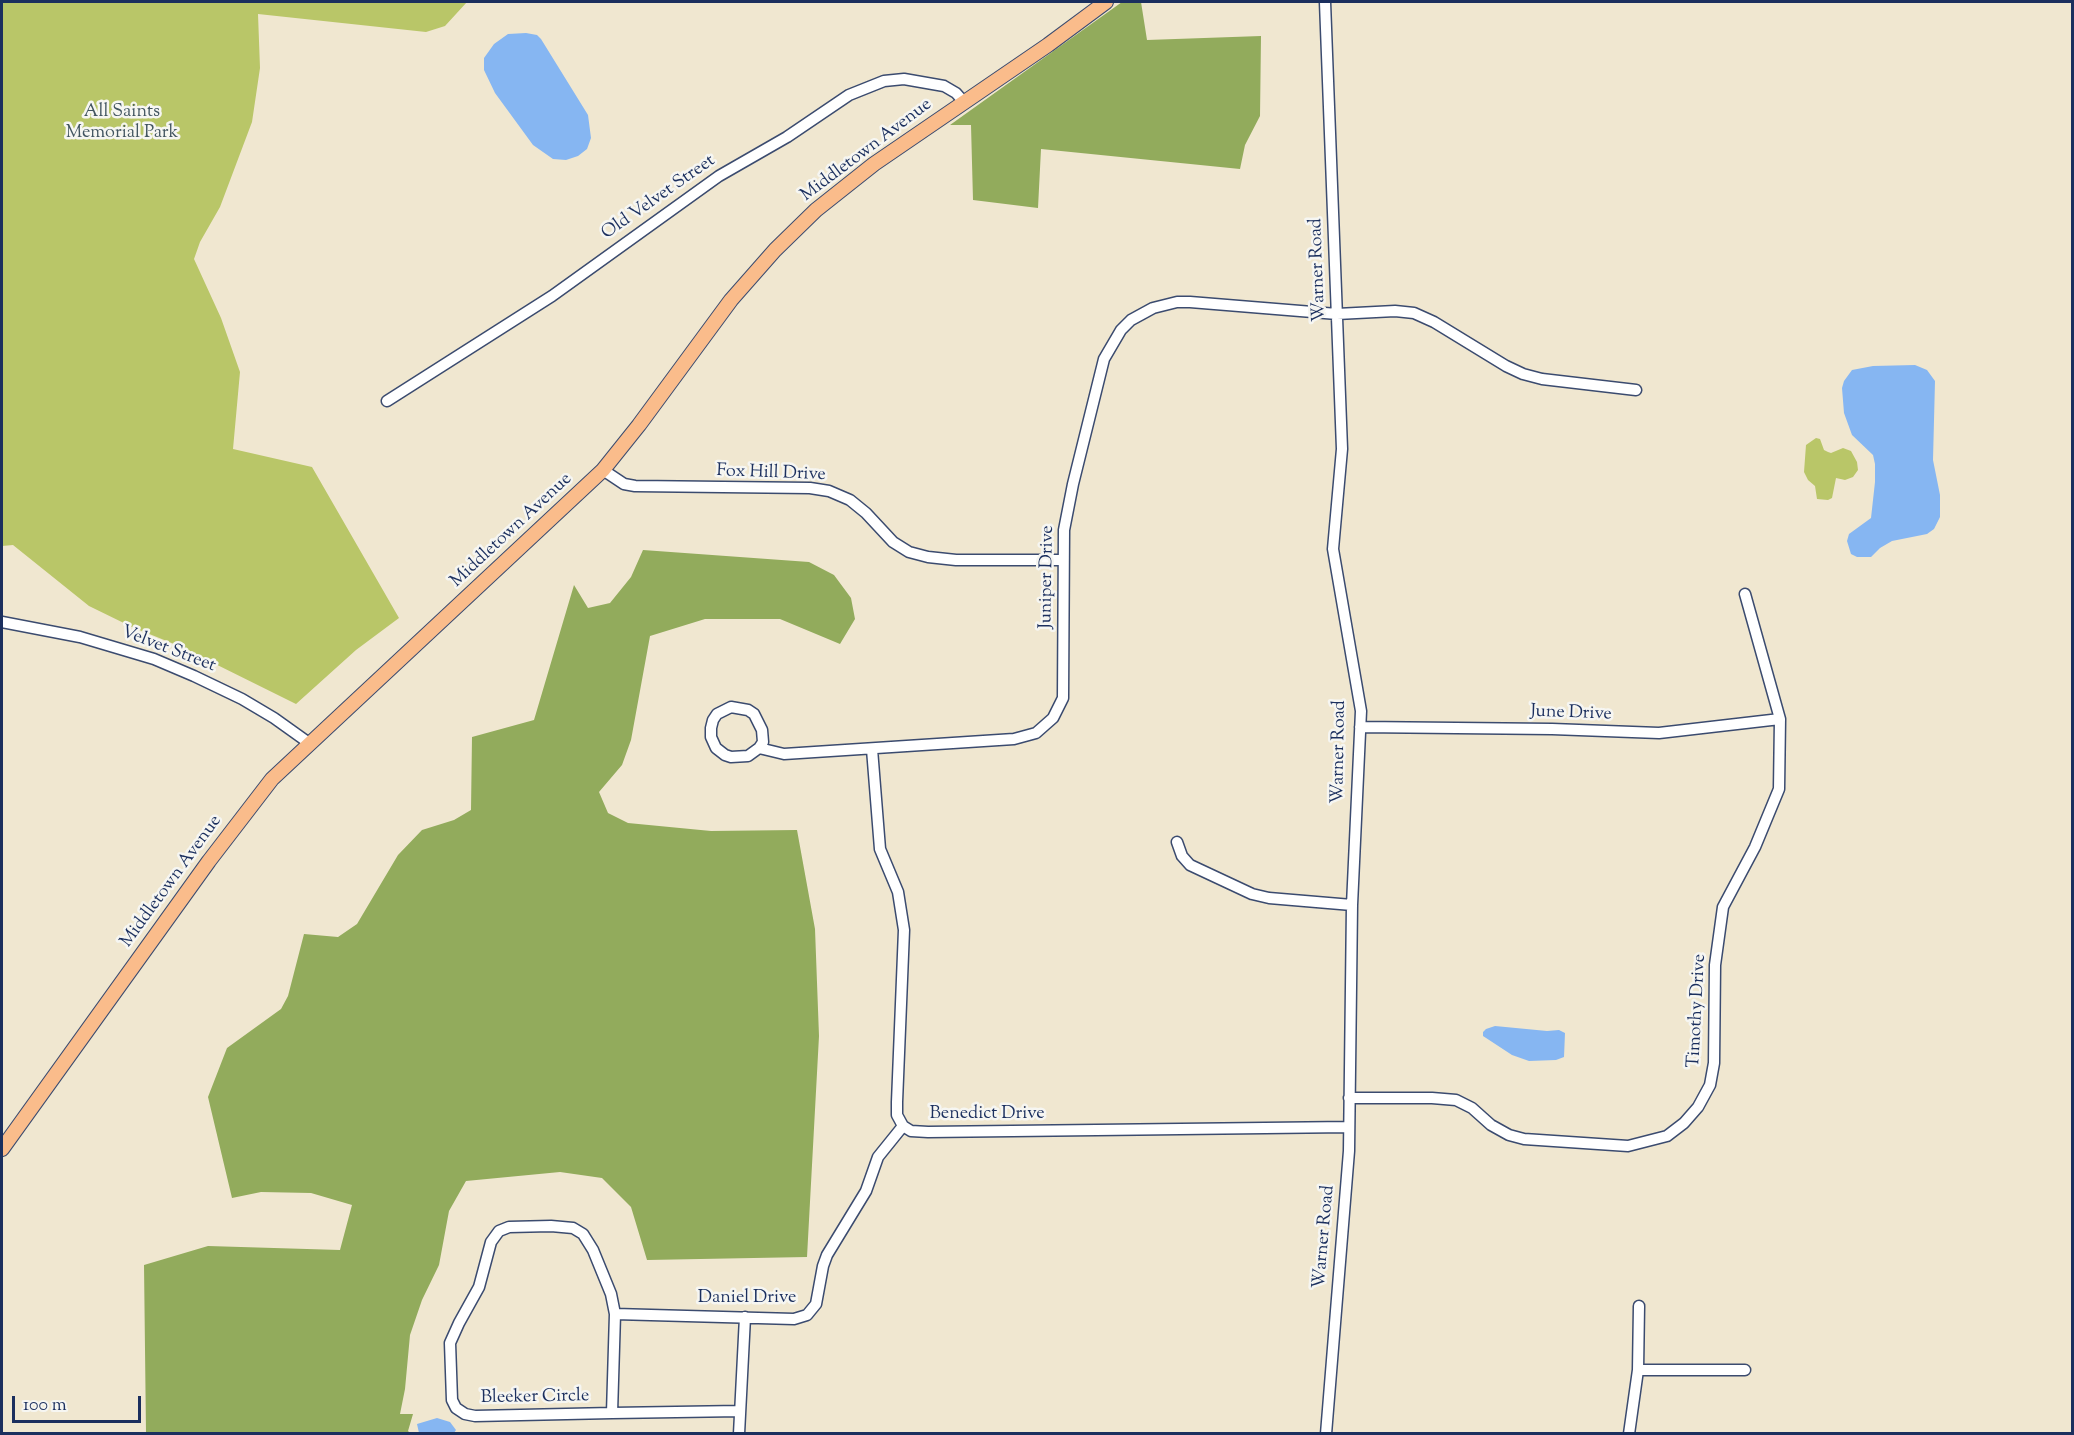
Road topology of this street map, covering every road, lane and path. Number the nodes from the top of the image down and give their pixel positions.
1 (1106, 2) edge
2 (1325, 2) edge
3 (964, 102) junction
4 (1337, 314) junction
5 (1636, 390) dead end
6 (387, 401) dead end
7 (603, 470) junction
8 (1063, 560) junction
9 (1745, 594) dead end
10 (2, 622) edge
11 (1780, 719) junction
12 (1360, 728) junction
13 (309, 743) junction
14 (759, 748) junction
15 (872, 749) junction
16 (1177, 842) dead end
17 (1352, 905) junction
18 (1349, 1098) junction
19 (903, 1126) junction
20 (1349, 1127) junction
21 (2, 1149) edge
22 (1639, 1306) dead end
23 (615, 1314) junction
24 (745, 1317) junction
25 (1638, 1370) junction
26 (1745, 1370) dead end
27 (740, 1411) junction
28 (612, 1413) junction
29 (739, 1434) edge
30 (1326, 1434) edge
31 (1629, 1434) edge

1 - 3 main road, Middletown Avenue
2 - 4 street, Warner Road
3 - 6 street, Old Velvet Street
3 - 7 main road, Middletown Avenue
4 - 5 street, Juniper Drive
4 - 8 street, Juniper Drive
4 - 12 street, Warner Road
7 - 8 street, Fox Hill Drive
7 - 13 main road, Middletown Avenue
8 - 15 street, Juniper Drive
9 - 11 street, Timothy Drive
10 - 13 street, Velvet Street
11 - 12 street, June Drive
11 - 18 street, Timothy Drive
12 - 17 street, Warner Road
13 - 21 main road, Middletown Avenue
14 - 14 street, Juniper Drive
14 - 15 street, Juniper Drive
15 - 19 street, Benedict Drive
16 - 17 street
17 - 18 street, Warner Road
18 - 20 street, Warner Road
19 - 20 street, Benedict Drive
19 - 24 street, Daniel Drive
20 - 30 street, Warner Road
22 - 25 street
23 - 24 street, Daniel Drive
23 - 28 street, Bleeker Circle
23 - 28 street, Bleeker Circle
24 - 27 street
25 - 26 street
25 - 31 street
27 - 28 street, Bleeker Circle
27 - 29 street

